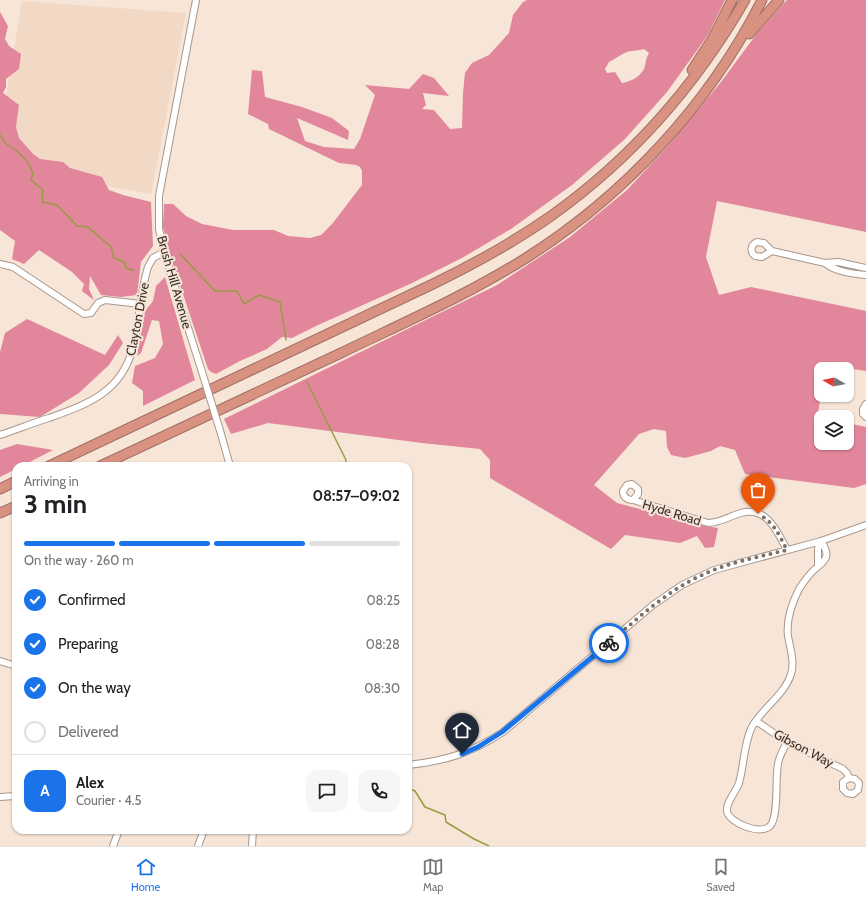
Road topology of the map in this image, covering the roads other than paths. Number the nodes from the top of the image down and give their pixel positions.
1 (196, 0) edge
2 (732, 0) edge
3 (744, 0) edge
4 (762, 0) edge
5 (779, 0) edge
6 (714, 79) junction
7 (666, 112) junction
8 (772, 251) dead end
9 (164, 252) junction
10 (825, 263) junction
11 (0, 264) edge
12 (852, 264) junction
13 (866, 268) edge
14 (850, 273) junction
15 (866, 275) edge
16 (141, 304) junction
17 (866, 404) edge
18 (866, 416) edge
19 (0, 435) edge
20 (57, 462) edge
21 (108, 462) edge
22 (229, 462) edge
23 (12, 484) edge
24 (0, 489) edge
25 (633, 500) dead end
26 (12, 508) edge
27 (0, 513) edge
28 (866, 525) edge
29 (821, 541) junction
30 (787, 550) junction
31 (0, 661) edge
32 (12, 665) edge
33 (756, 721) junction
34 (787, 742) junction
35 (412, 764) edge
36 (848, 778) dead end
37 (12, 796) edge
38 (0, 797) edge
39 (118, 834) edge
40 (202, 834) edge
41 (253, 834) edge
42 (113, 846) edge
43 (198, 846) edge
44 (252, 846) edge

1 - 9 street, Brush Hill Avenue
2 - 7 highway
3 - 7 highway
4 - 6 highway
5 - 6 highway
6 - 21 highway
7 - 20 highway
8 - 10 street
9 - 16 street, Clayton Drive
9 - 22 street, Brush Hill Avenue, bridge
10 - 12 street
10 - 14 street
11 - 16 street
12 - 13 street
12 - 14 street
14 - 15 street
16 - 19 street, Clayton Drive
17 - 18 street
23 - 24 highway
25 - 30 street, Hyde Road
26 - 27 highway
28 - 29 street
29 - 30 street
29 - 33 street
30 - 35 street
31 - 32 street
33 - 34 street, Gibson Way
33 - 34 street
34 - 36 street, Gibson Way
37 - 38 street
39 - 42 street
40 - 43 street
41 - 44 street

